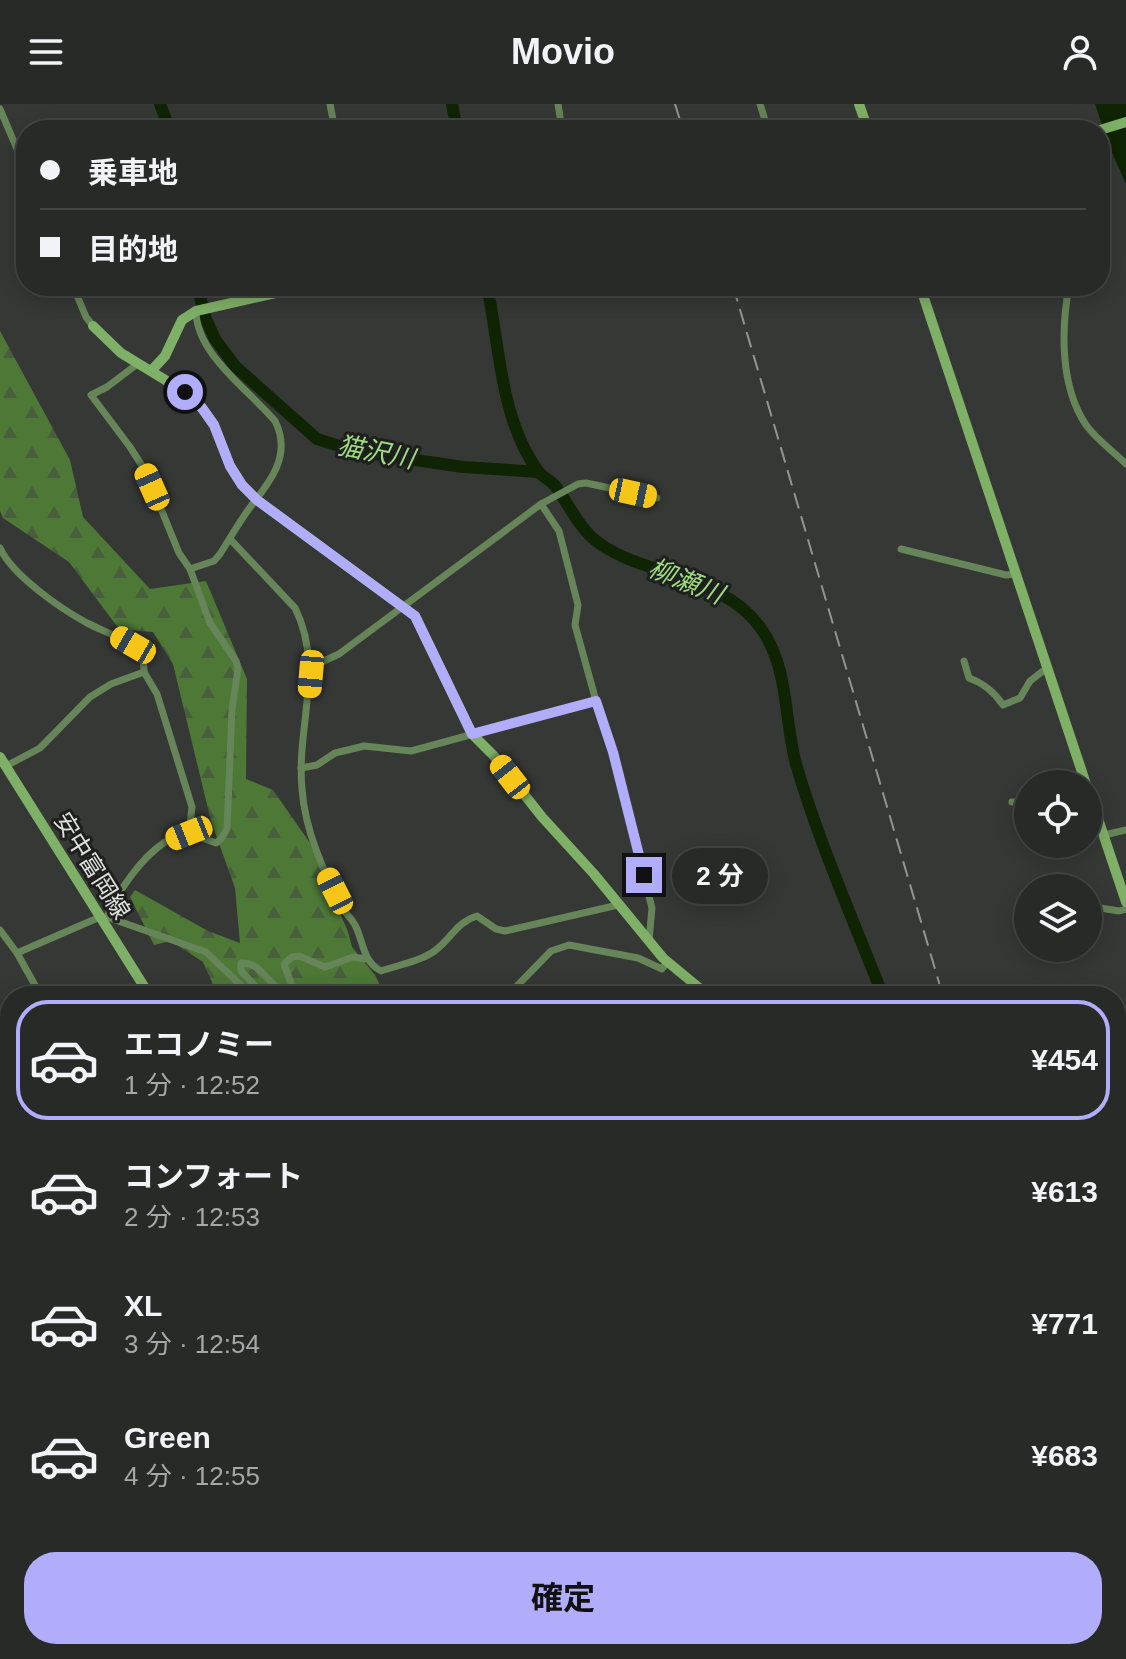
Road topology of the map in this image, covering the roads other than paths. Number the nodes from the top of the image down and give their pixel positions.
1 (0, 109) edge
2 (16, 147) edge
3 (77, 296) edge
4 (261, 296) edge
5 (923, 296) edge
6 (1068, 296) edge
7 (201, 309) junction
8 (93, 326) joint
9 (136, 365) junction
10 (152, 370) junction
11 (1126, 464) edge
12 (657, 498) dead end
13 (257, 500) junction
14 (545, 503) junction
15 (230, 539) junction
16 (0, 548) edge
17 (901, 549) dead end
18 (2, 559) edge
19 (190, 569) junction
20 (1016, 574) junction
21 (403, 605) junction
22 (964, 661) dead end
23 (311, 667) junction
24 (1047, 668) junction
25 (144, 672) junction
26 (596, 701) junction
27 (472, 734) junction
28 (3, 761) edge
29 (301, 768) junction
30 (1081, 770) edge
31 (1126, 828) edge
32 (1102, 829) edge
33 (189, 833) junction
34 (1104, 835) junction
35 (1126, 902) edge
36 (618, 905) junction
37 (1102, 908) edge
38 (1126, 909) edge
39 (104, 917) junction
40 (0, 930) edge
41 (649, 941) junction
42 (17, 953) junction
43 (367, 959) junction
44 (667, 962) junction
45 (35, 986) edge
46 (144, 986) edge
47 (242, 986) edge
48 (255, 986) edge
49 (274, 986) edge
50 (292, 986) edge
51 (517, 986) edge
52 (697, 986) edge

1 - 2 street
3 - 8 street
4 - 7 street
5 - 20 street
6 - 11 street
7 - 10 street
7 - 13 street
8 - 9 street
9 - 10 street
9 - 19 street
10 - 13 street
12 - 14 street
13 - 15 street
13 - 21 street
14 - 21 street
14 - 26 street
15 - 19 street
15 - 23 street
16 - 18 street
17 - 20 street
18 - 25 street
19 - 33 street
20 - 24 street
21 - 23 street
21 - 27 street
22 - 24 street
23 - 29 street
24 - 30 street
25 - 28 street
25 - 33 street
26 - 27 street
26 - 41 street
27 - 29 street
27 - 36 street
28 - 39 street, 安中富岡線
29 - 43 street
31 - 34 street
32 - 34 street
33 - 39 street
34 - 35 street
36 - 41 street
36 - 43 street
37 - 38 street
39 - 42 street
39 - 46 street, 安中富岡線
39 - 47 street
40 - 42 street
41 - 44 street
42 - 45 street
43 - 50 street
44 - 51 street
44 - 52 street
48 - 49 street

